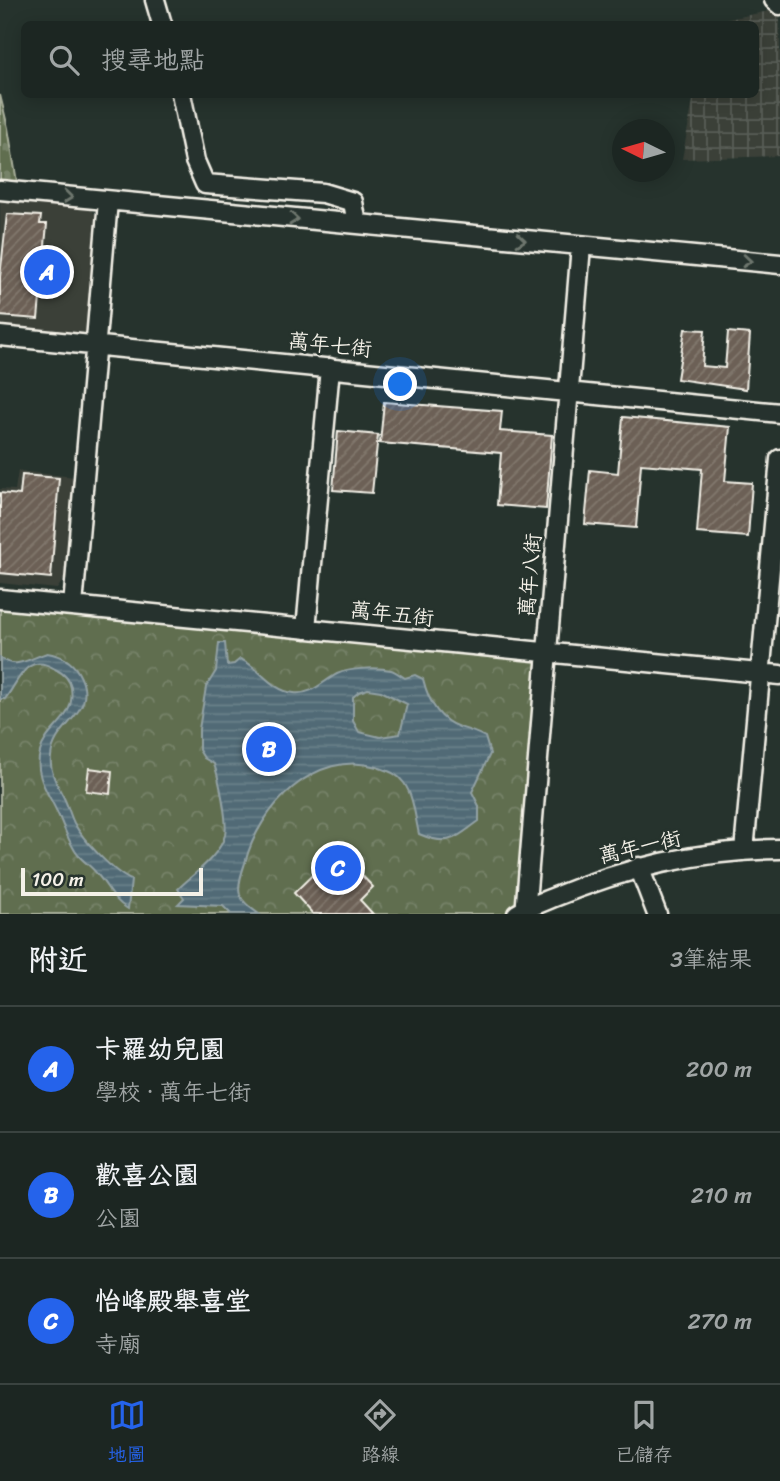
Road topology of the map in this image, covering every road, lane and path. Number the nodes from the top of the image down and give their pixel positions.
1 (155, 0) edge
2 (774, 0) edge
3 (780, 5) edge
4 (161, 21) edge
5 (182, 98) edge
6 (0, 190) edge
7 (108, 201) junction
8 (357, 224) junction
9 (581, 246) junction
10 (780, 264) edge
11 (0, 336) edge
12 (96, 345) junction
13 (330, 368) junction
14 (568, 392) junction
15 (780, 413) edge
16 (780, 459) edge
17 (0, 599) edge
18 (73, 606) junction
19 (306, 629) junction
20 (546, 652) junction
21 (761, 673) junction
22 (780, 675) edge
23 (780, 849) edge
24 (744, 851) junction
25 (639, 867) junction
26 (522, 912) edge
27 (657, 914) edge

1 - 4 street
2 - 3 street
5 - 8 street
6 -> 7 street
7 -> 8 street
7 - 12 street
8 -> 9 street
9 -> 10 street
9 - 14 street, 萬年八街
11 - 12 street, 萬年七街
12 - 13 street, 萬年七街
12 - 18 street
13 - 14 street, 萬年七街
13 - 19 street
14 - 15 street, 萬年七街
14 - 20 street, 萬年八街
16 - 21 street
17 - 18 street, 萬年五街
18 - 19 street, 萬年五街
19 - 20 street, 萬年五街
20 - 21 street, 萬年五街
20 - 26 street, 萬年八街
21 - 22 street, 萬年五街
21 - 24 street
23 - 24 street, 萬年一街
24 - 25 street, 萬年一街
25 - 26 street, 萬年一街
25 - 27 street

